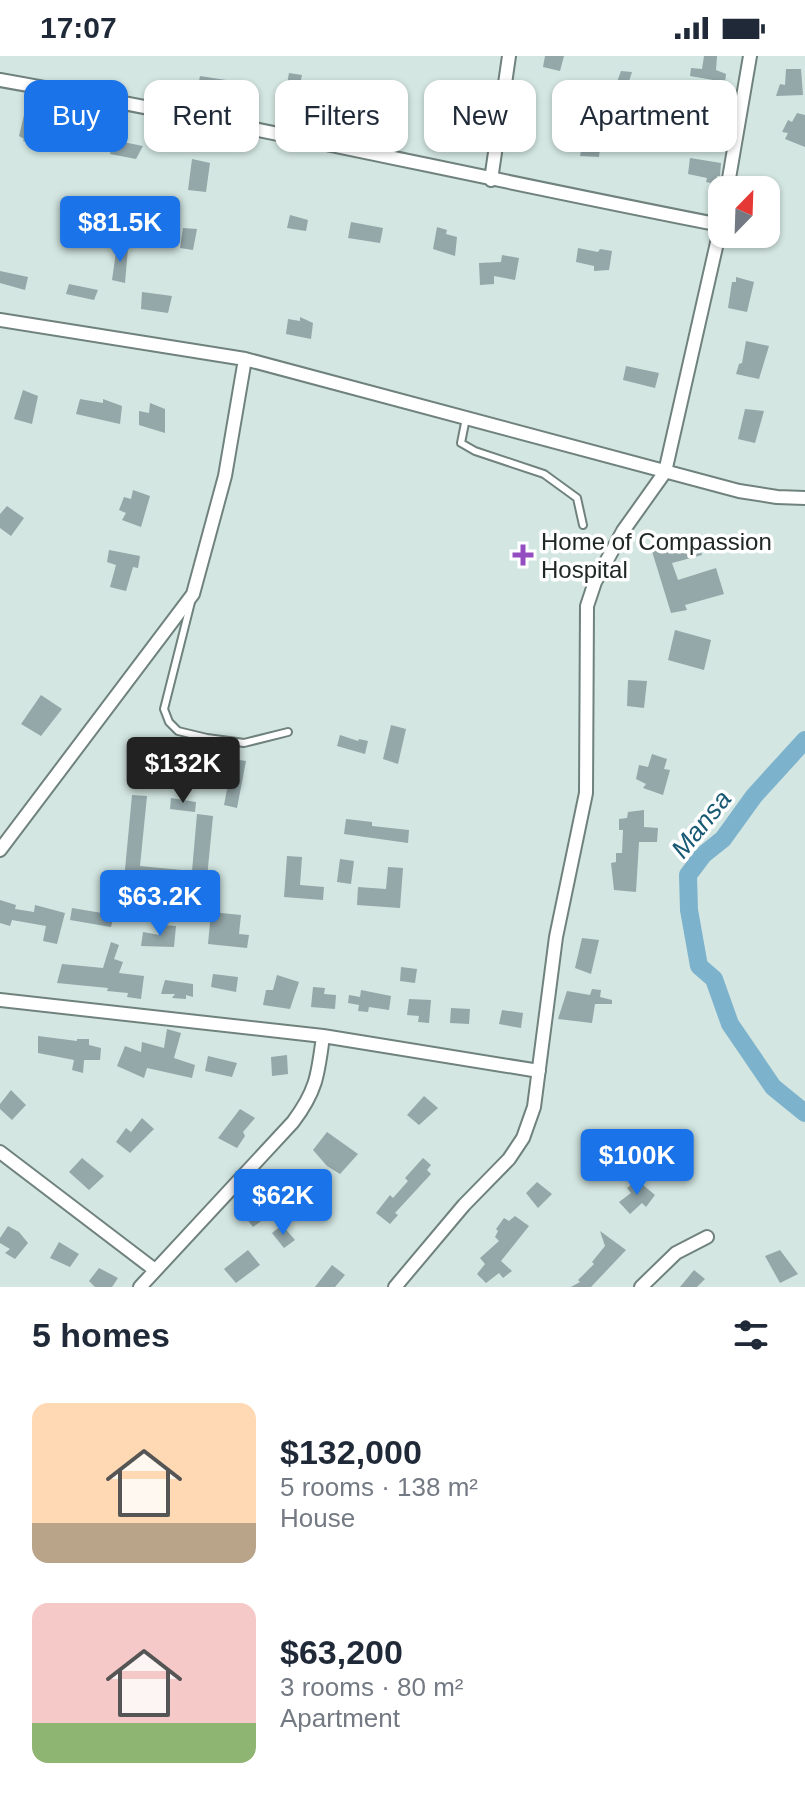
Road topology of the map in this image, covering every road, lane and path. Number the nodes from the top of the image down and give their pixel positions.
1 (509, 56) edge
2 (750, 56) edge
3 (0, 80) edge
4 (729, 176) edge
5 (491, 180) junction
6 (708, 219) edge
7 (715, 248) edge
8 (0, 320) edge
9 (245, 359) junction
10 (466, 418) junction
11 (665, 472) junction
12 (805, 498) edge
13 (583, 525) dead end
14 (193, 594) junction
15 (288, 732) dead end
16 (0, 850) edge
17 (0, 1000) edge
18 (323, 1036) junction
19 (539, 1071) junction
20 (0, 1152) edge
21 (707, 1237) dead end
22 (155, 1270) junction
23 (140, 1287) edge
24 (395, 1287) edge
25 (641, 1287) edge

1 - 5 street
2 - 4 street
3 - 5 street
5 - 6 street
7 - 11 street
8 - 9 street
9 - 10 street
9 - 14 street
10 - 11 street
10 - 13 lane
11 - 12 street
11 - 19 street
14 - 15 lane
14 - 16 street
17 - 18 street
18 - 19 street
18 - 22 street
19 - 24 street
20 - 22 street
21 - 25 street
22 - 23 street

